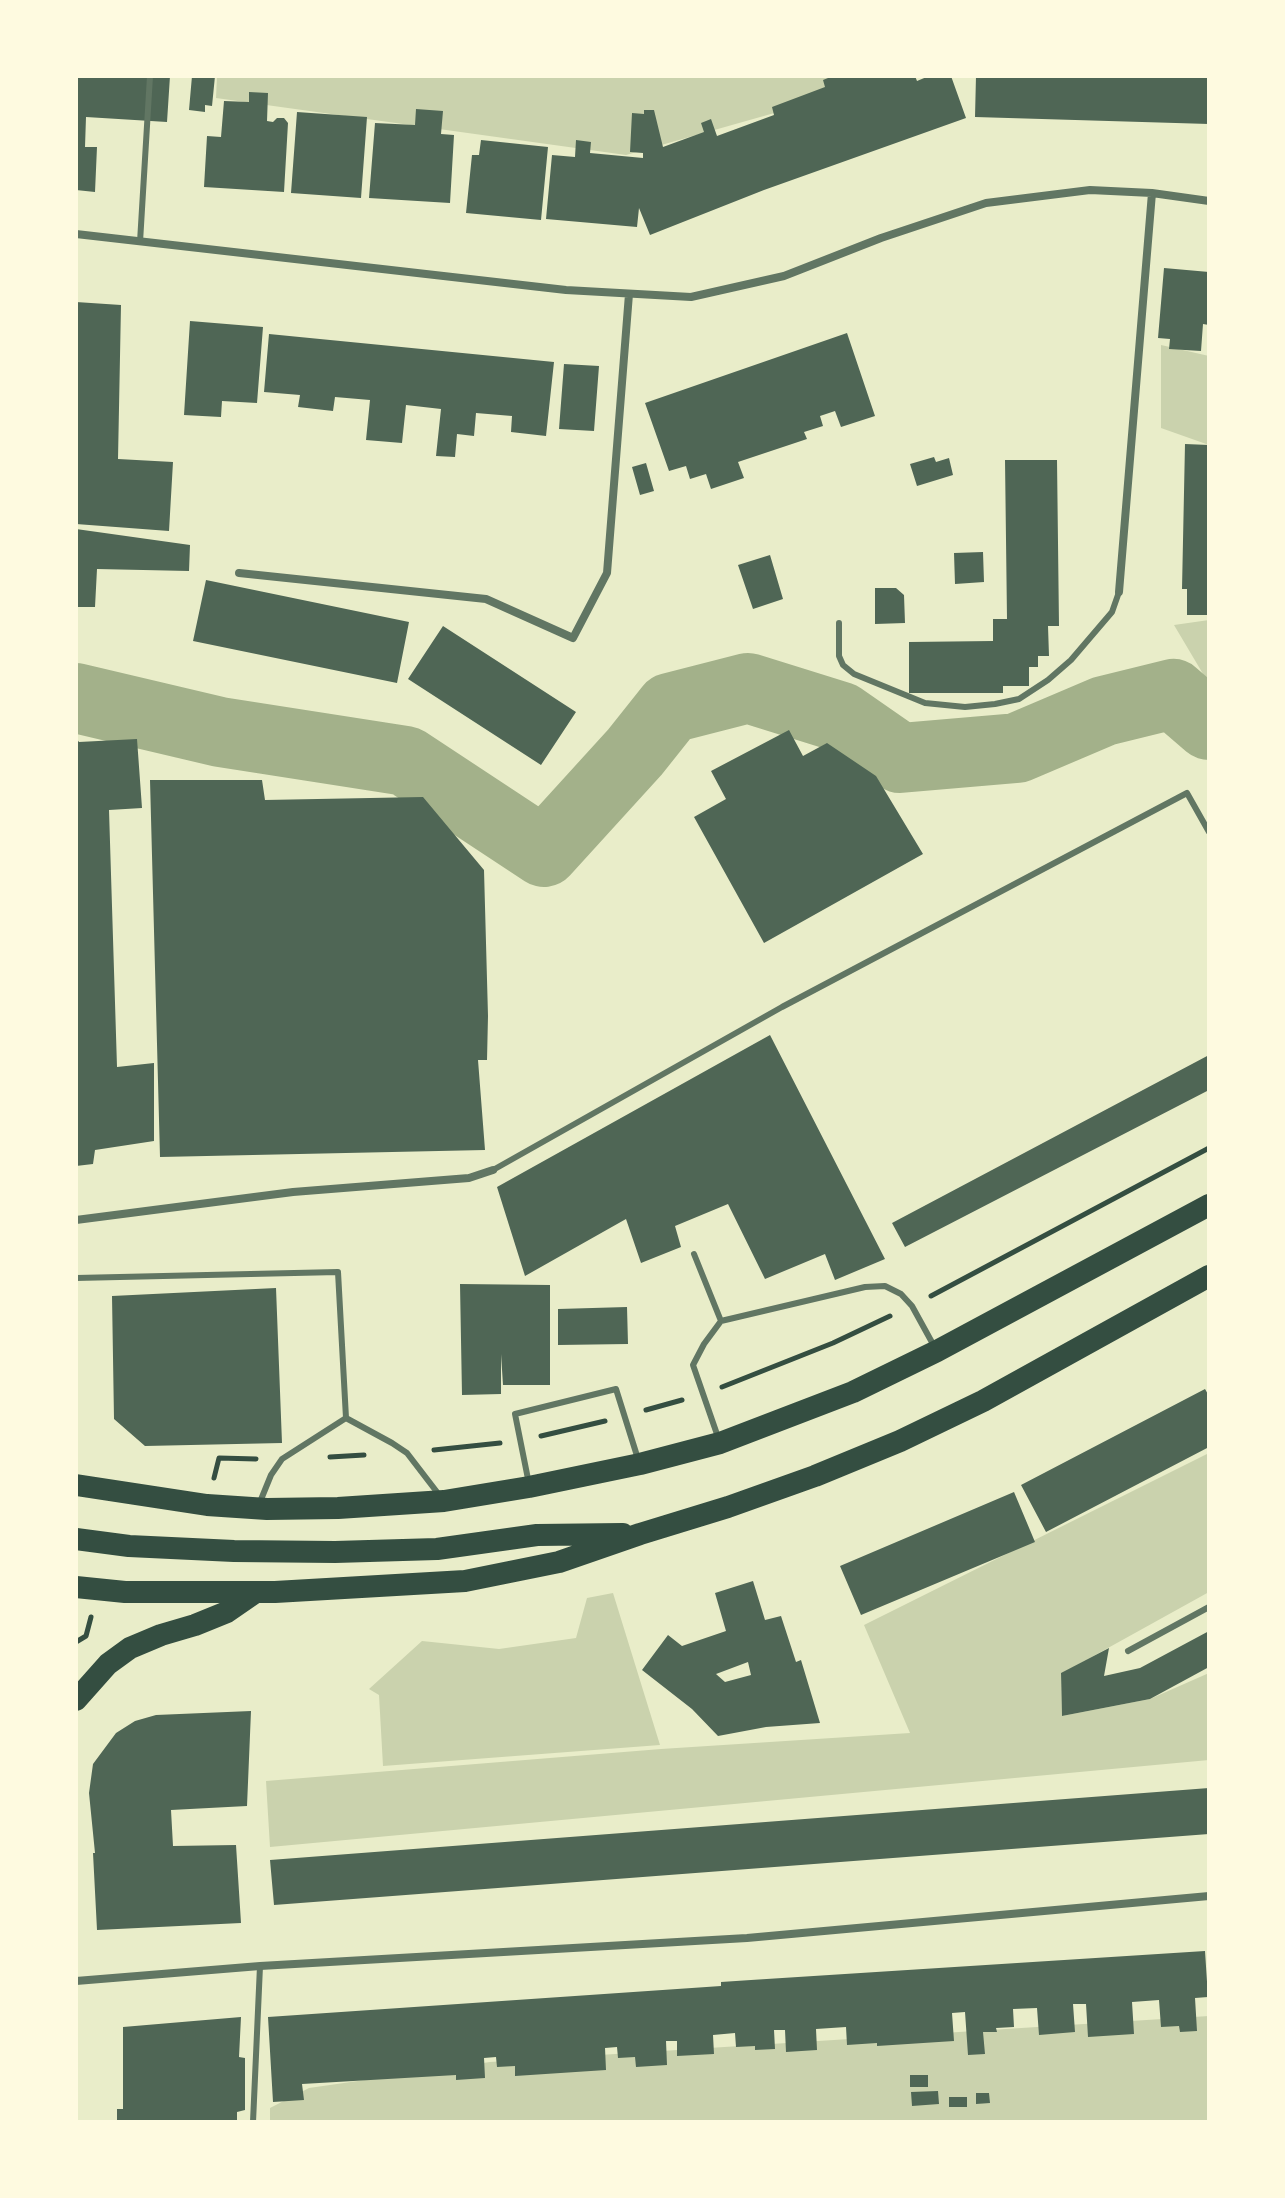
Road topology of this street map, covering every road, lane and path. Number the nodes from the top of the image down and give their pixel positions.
1 (150, 76) edge
2 (1152, 193) junction
3 (1209, 201) edge
4 (76, 234) edge
5 (140, 242) junction
6 (629, 294) junction
7 (239, 573) dead end
8 (1119, 592) joint
9 (839, 623) dead end
10 (1209, 832) edge
11 (1209, 1148) edge
12 (493, 1170) joint
13 (1209, 1205) edge
14 (76, 1220) edge
15 (694, 1254) dead end
16 (1209, 1276) edge
17 (76, 1278) edge
18 (912, 1306) junction
19 (721, 1321) junction
20 (937, 1351) junction
21 (346, 1418) junction
22 (720, 1443) junction
23 (640, 1464) junction
24 (76, 1485) edge
25 (529, 1487) junction
26 (444, 1501) junction
27 (258, 1508) junction
28 (640, 1534) junction
29 (76, 1539) edge
30 (76, 1587) edge
31 (256, 1592) junction
32 (1209, 1607) edge
33 (91, 1616) dead end
34 (76, 1642) edge
35 (1128, 1651) dead end
36 (76, 1700) edge
37 (1209, 1896) edge
38 (260, 1966) junction
39 (76, 1981) edge
40 (253, 2122) edge

1 - 5 lane
2 - 3 street
2 - 6 street
2 - 8 street
4 - 5 street
5 - 6 street
6 - 7 street
8 - 9 lane
10 - 12 lane
11 - 18 path
12 - 14 street
13 - 20 highway
15 - 19 lane
16 - 28 highway
17 - 21 lane
18 - 19 lane
18 - 20 lane
19 - 22 lane
20 - 22 highway
21 - 26 lane
21 - 27 lane
22 - 23 highway
23 - 25 highway
23 - 25 lane
24 - 27 highway
25 - 26 highway
26 - 27 highway
28 - 29 highway
28 - 31 highway
30 - 31 highway
31 - 36 highway
32 - 35 lane
33 - 34 path
37 - 38 street
38 - 39 street
38 - 40 lane

